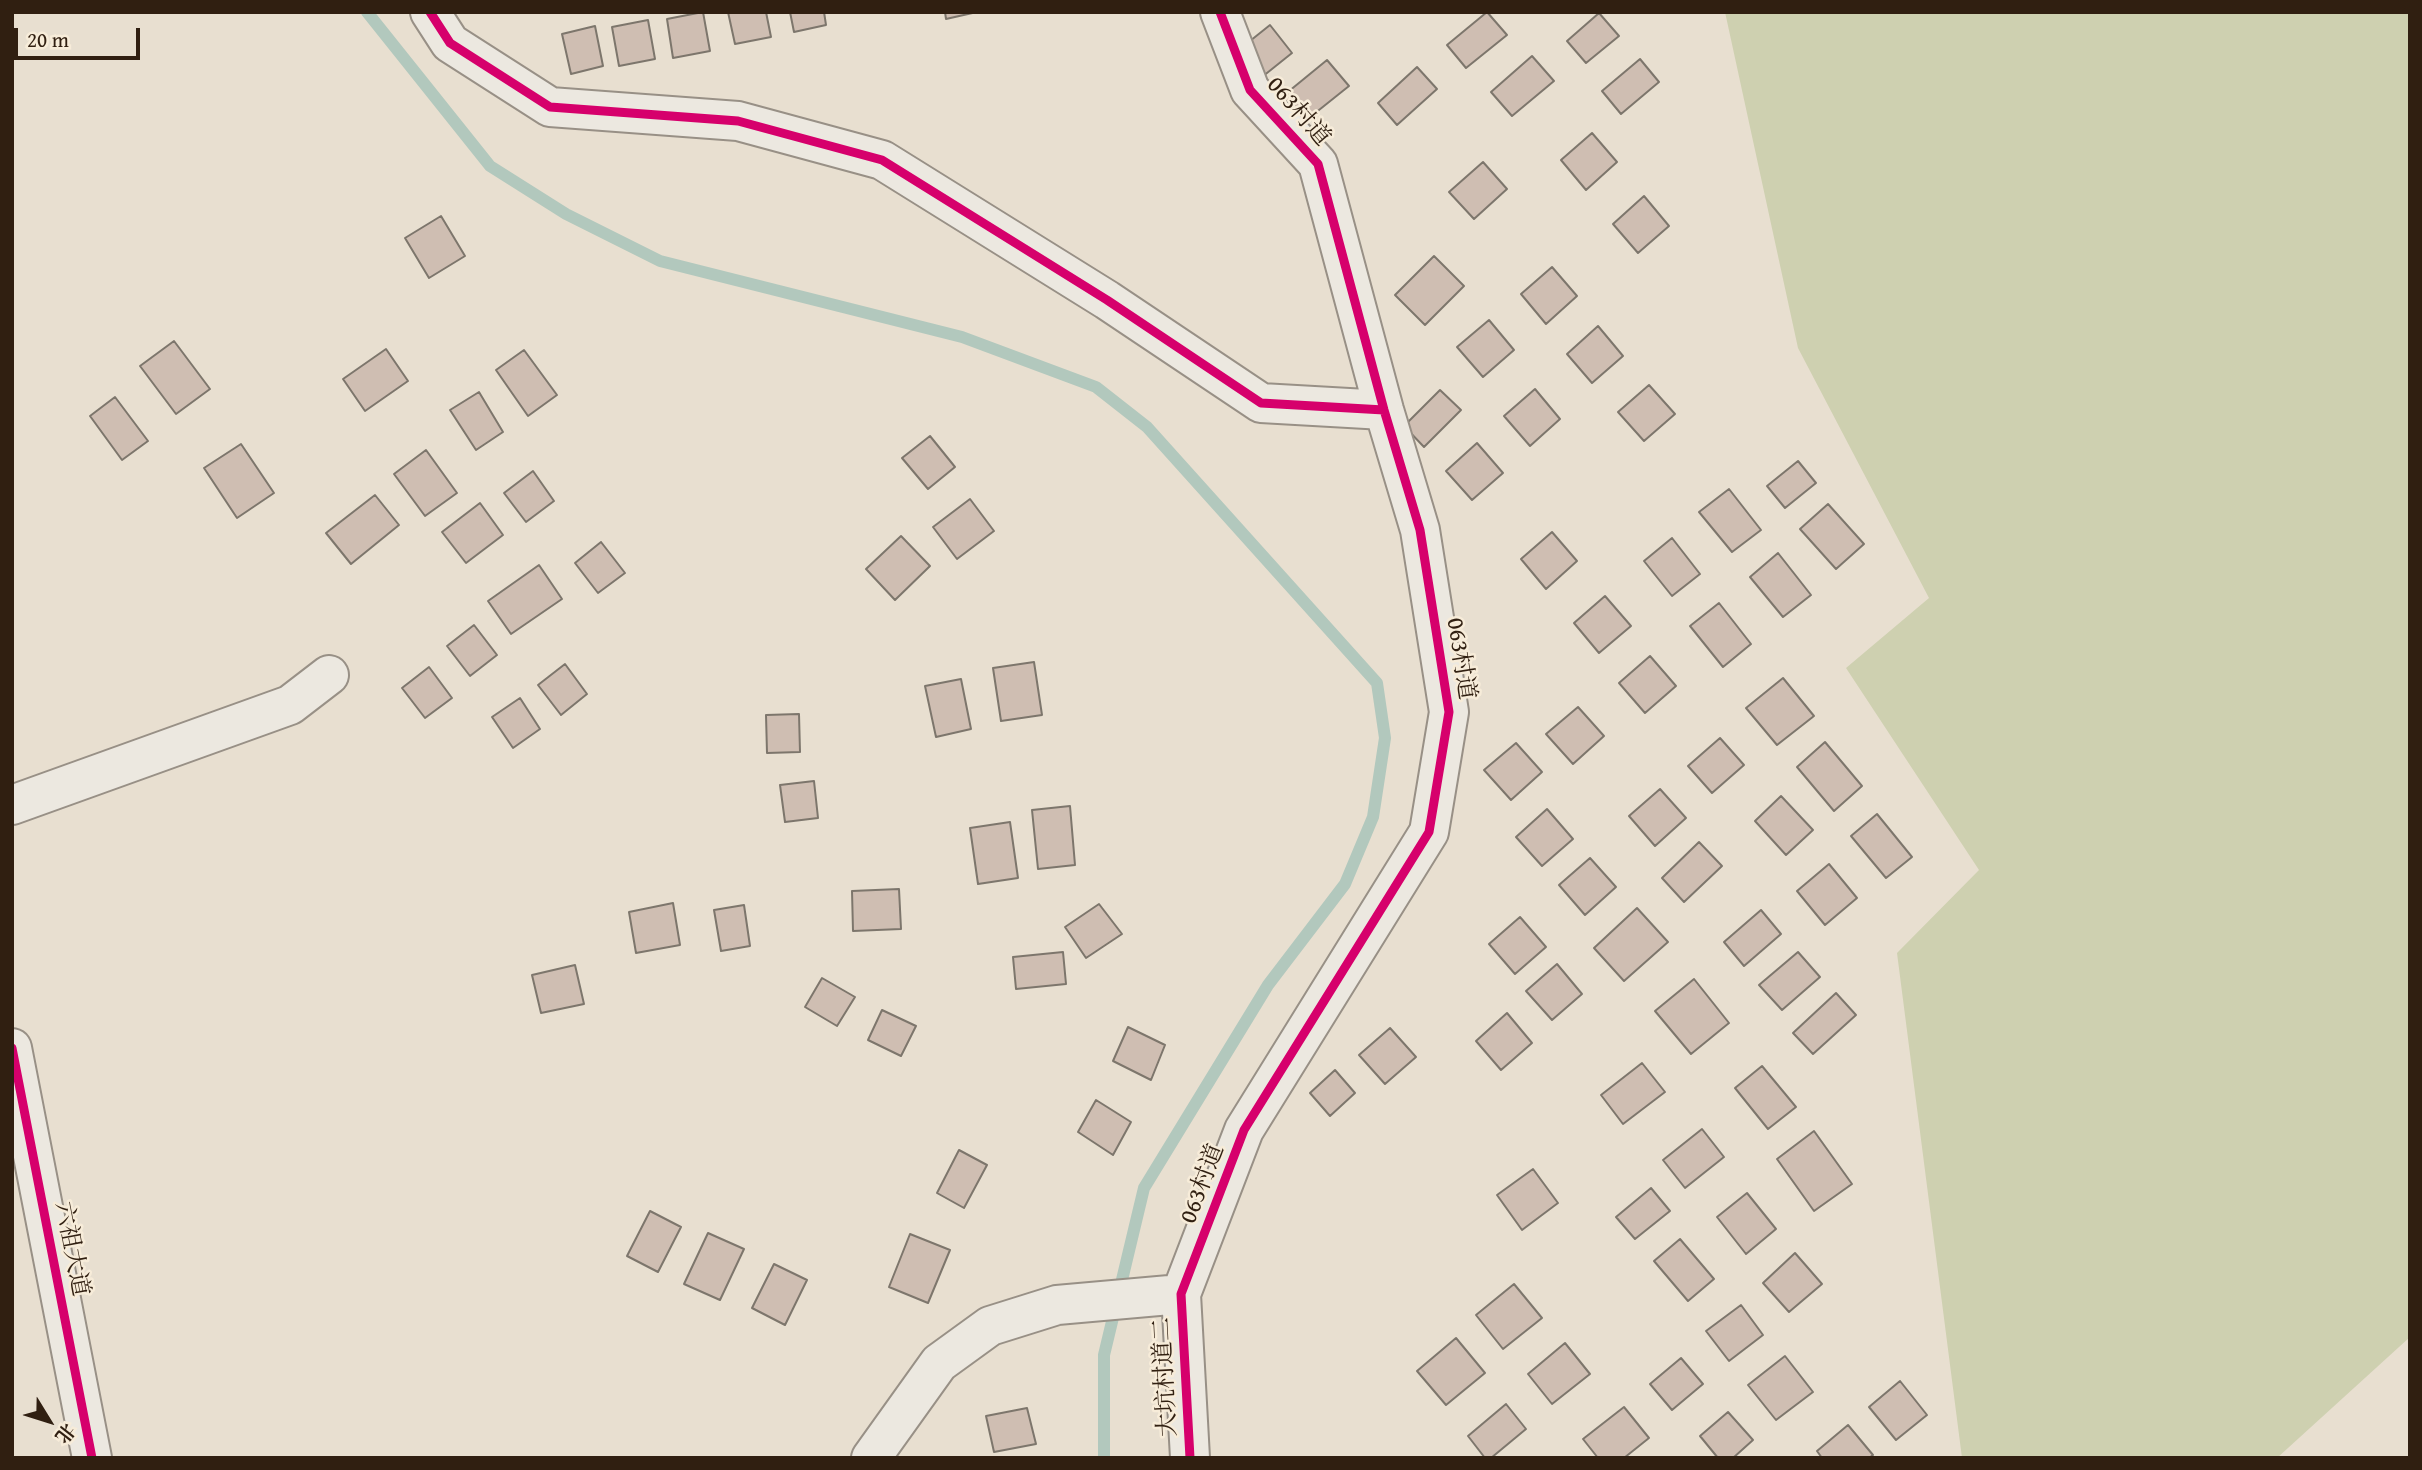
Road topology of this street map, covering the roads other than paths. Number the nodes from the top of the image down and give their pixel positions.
1 (430, 12) edge
2 (1220, 12) edge
3 (1384, 410) junction
4 (329, 676) dead end
5 (12, 805) edge
6 (12, 1048) edge
7 (1164, 1295) junction
8 (92, 1458) edge
9 (871, 1458) edge
10 (1190, 1458) edge

1 - 3 street
2 - 3 street, 063村道
3 - 7 street, 063村道
4 - 5 street
6 - 8 street, 六祖大道
7 - 9 street
7 - 10 street, 大坑村道二

